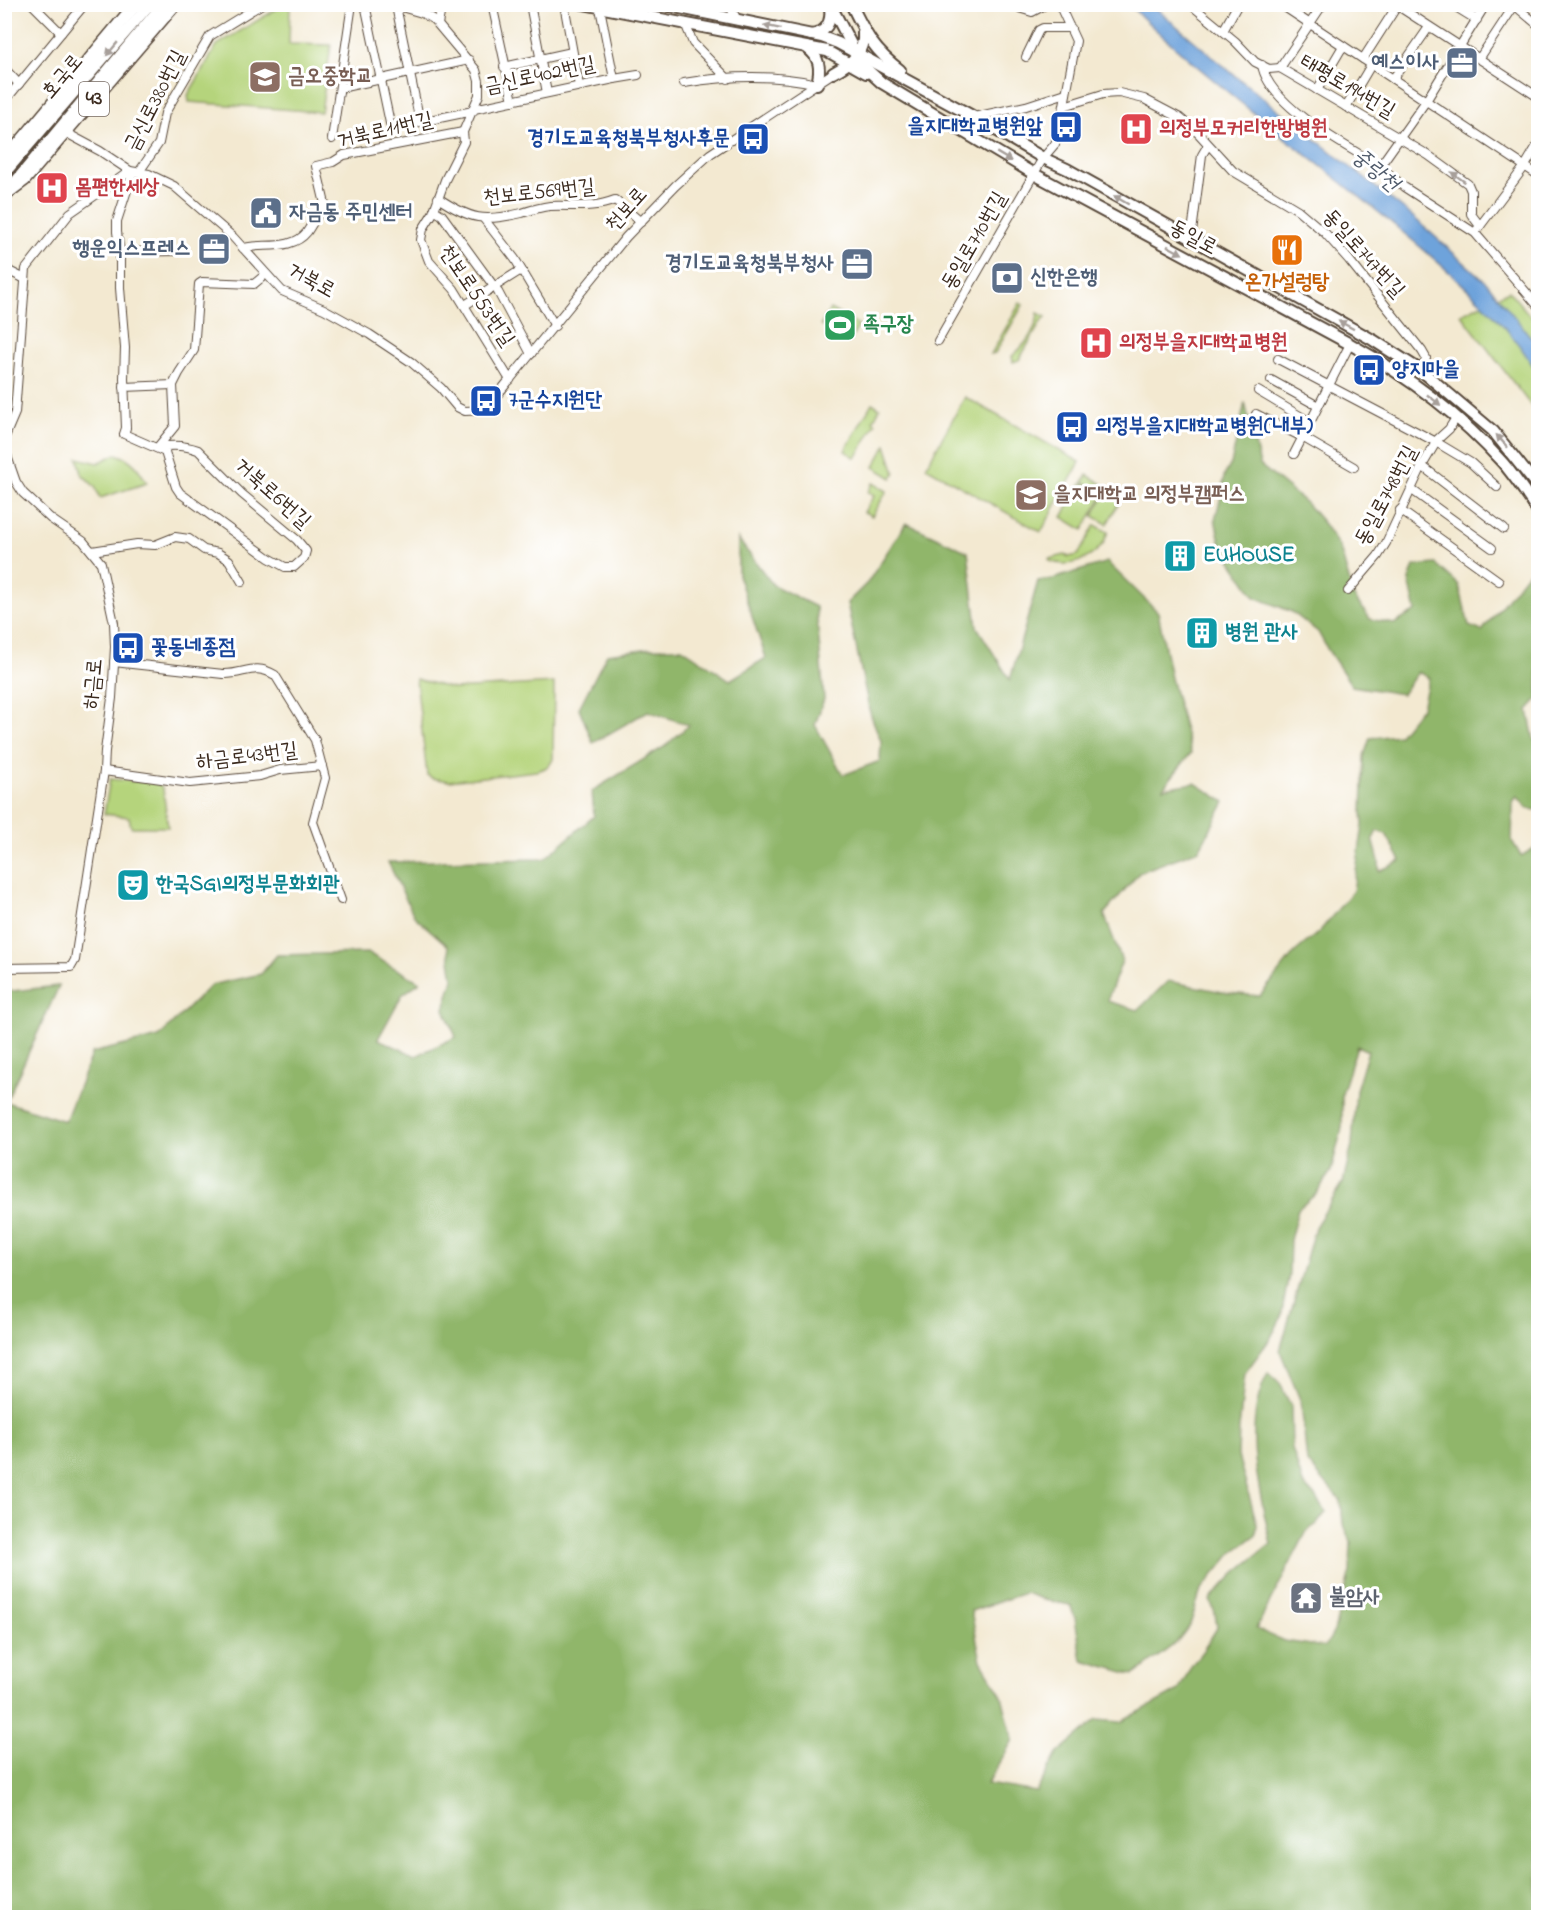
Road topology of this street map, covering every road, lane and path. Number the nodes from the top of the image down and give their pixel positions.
1 (32, 4) edge
2 (85, 4) edge
3 (150, 4) edge
4 (163, 4) edge
5 (175, 4) edge
6 (262, 4) edge
7 (352, 4) edge
8 (365, 4) edge
9 (442, 4) edge
10 (492, 4) edge
11 (530, 4) edge
12 (564, 4) edge
13 (583, 4) edge
14 (660, 4) edge
15 (729, 4) edge
16 (830, 4) edge
17 (851, 4) edge
18 (980, 4) edge
19 (993, 4) edge
20 (1006, 4) edge
21 (1047, 4) edge
22 (1059, 4) edge
23 (1190, 4) edge
24 (1238, 4) edge
25 (1280, 4) edge
26 (1323, 4) edge
27 (1452, 4) edge
28 (1486, 4) edge
29 (135, 5) edge
30 (394, 5) edge
31 (1396, 5) edge
32 (1514, 5) edge
33 (600, 8) junction
34 (737, 20) junction
35 (1477, 20) junction
36 (686, 23) junction
37 (860, 23) junction
38 (438, 24) junction
39 (1310, 24) junction
40 (1539, 25) edge
41 (1429, 27) junction
42 (1071, 28) junction
43 (1223, 31) junction
44 (61, 33) junction
45 (808, 35) junction
46 (1343, 46) junction
47 (1459, 46) junction
48 (807, 47) junction
49 (572, 52) junction
50 (853, 55) junction
51 (1026, 57) dead end
52 (539, 59) junction
53 (1363, 59) junction
54 (1479, 59) junction
55 (470, 60) junction
56 (1371, 64) junction
57 (1262, 65) junction
58 (504, 67) junction
59 (4, 68) edge
60 (1280, 69) junction
61 (410, 73) junction
62 (833, 73) junction
63 (638, 75) dead end
64 (614, 79) junction
65 (728, 79) junction
66 (381, 80) junction
67 (1393, 80) junction
68 (684, 83) dead end
69 (882, 83) junction
70 (19, 84) junction
71 (817, 84) junction
72 (579, 86) junction
73 (340, 88) junction
74 (1317, 90) junction
75 (547, 93) junction
76 (931, 93) junction
77 (1066, 93) junction
78 (1539, 97) edge
79 (513, 101) junction
80 (1426, 101) junction
81 (4, 102) edge
82 (1064, 106) junction
83 (1346, 107) junction
84 (473, 110) junction
85 (974, 117) junction
86 (420, 122) junction
87 (68, 130) junction
88 (463, 132) junction
89 (332, 139) dead end
90 (1400, 139) junction
91 (1539, 144) edge
92 (1208, 145) junction
93 (1043, 158) junction
94 (4, 162) edge
95 (1380, 166) junction
96 (1525, 166) junction
97 (134, 172) junction
98 (4, 174) edge
99 (1034, 174) junction
100 (1539, 175) edge
101 (7, 192) edge
102 (438, 198) junction
103 (434, 210) junction
104 (484, 219) junction
105 (640, 222) junction
106 (1480, 226) junction
107 (1475, 233) junction
108 (1191, 240) junction
109 (243, 248) junction
110 (178, 251) dead end
111 (120, 252) junction
112 (4, 266) edge
113 (521, 270) junction
114 (266, 274) junction
115 (25, 279) junction
116 (493, 286) junction
117 (1536, 296) edge
118 (465, 305) junction
119 (1539, 306) edge
120 (555, 326) junction
121 (938, 341) dead end
122 (1350, 344) junction
123 (531, 354) junction
124 (1278, 359) dead end
125 (1423, 372) junction
126 (510, 380) junction
127 (1271, 380) dead end
128 (173, 385) junction
129 (1329, 386) junction
130 (124, 387) junction
131 (1258, 391) dead end
132 (1318, 406) junction
133 (485, 410) joint
134 (1256, 414) dead end
135 (1456, 418) junction
136 (1310, 422) junction
137 (1302, 437) junction
138 (4, 439) edge
139 (1437, 442) junction
140 (157, 448) junction
141 (165, 452) junction
142 (1294, 454) dead end
143 (1422, 466) junction
144 (1354, 467) dead end
145 (1497, 487) dead end
146 (1539, 487) edge
147 (1412, 490) junction
148 (1400, 510) junction
149 (1539, 511) edge
150 (1504, 529) dead end
151 (1492, 548) dead end
152 (92, 551) junction
153 (1499, 581) dead end
154 (242, 582) dead end
155 (1348, 591) dead end
156 (114, 662) junction
157 (322, 766) junction
158 (104, 771) junction
159 (341, 900) dead end
160 (4, 968) edge

1 - 44 street
2 - 44 street
3 -> 98 street, 호국로
4 - 101 street, 호국로
5 - 87 main road, 호국로 / 43
6 - 97 street, 금신로380번길
7 - 73 street
8 - 66 street
9 - 38 street
10 - 58 street
11 - 52 street
12 - 49 street
13 - 33 street
14 - 34 street
15 - 34 street
16 - 45 street
16 - 50 street
17 - 37 street
18 - 19 street
20 - 21 street
22 - 42 street
23 - 43 street
24 - 43 street
25 - 39 street
26 - 39 street, 태평로194번길
27 - 35 street
28 - 35 street
29 - 94 main road, 호국로 / 43
30 - 38 street
30 - 61 street
31 - 41 street
31 - 53 street
32 - 40 street
32 - 54 street
33 - 36 street
33 - 64 street, 금신로402번길
45 -> 34 street
35 - 47 street
36 - 48 street
36 - 65 street
37 - 50 street
37 - 76 street
38 - 55 street
39 - 46 street
39 - 60 street, 태평로194번길
41 - 47 street
41 - 67 street
42 - 51 street
42 - 77 street, 동일로710번길
43 - 57 street
44 - 70 street
45 - 50 street
46 - 53 street
46 - 74 street
47 - 54 street
47 - 80 street
48 - 50 street
48 - 71 street
49 - 52 street
49 - 72 street
50 - 62 street
50 - 69 street
50 - 76 street, 동일로
52 - 58 street
52 - 75 street
53 - 56 street
54 - 78 street
55 - 61 street
55 - 84 street, 천보로553번길
56 - 67 street
56 - 83 street
57 - 60 street
57 - 95 street
58 - 79 street
59 - 70 street
60 - 74 street, 태평로194번길
61 - 66 street
61 - 86 street
62 - 69 street
62 - 71 street, 천보로
63 - 64 street
64 - 72 street, 금신로402번길
65 - 68 street
65 - 71 street
66 - 73 street
66 - 86 street, 금신로402번길
67 - 80 street
69 -> 99 street, 동일로
70 - 81 street
71 - 105 street, 천보로
72 - 75 street, 금신로402번길
73 - 89 street
74 - 83 street, 태평로194번길
75 - 79 street, 금신로402번길
76 - 85 street, 동일로
77 - 82 street, 동일로710번길
77 - 85 street
79 - 84 street, 금신로402번길
80 - 90 street
80 - 96 street
82 - 92 street, 동일로747번길
82 - 93 street, 동일로710번길
83 - 90 street, 태평로194번길
84 - 86 street, 금신로402번길
84 - 88 street, 천보로553번길
85 - 93 street, 동일로
87 - 97 street, 거북로
87 - 101 main road, 호국로 / 43
88 - 102 street, 천보로553번길
88 - 109 street, 거북로11번길
90 - 95 street
106 -> 90 street, 태평로194번길
91 - 96 street
92 - 108 street
92 - 125 street, 동일로747번길
93 - 99 street, 동일로710번길
108 -> 93 street, 동일로
95 - 107 street
96 - 100 street
96 - 106 street
97 - 109 street, 거북로
97 - 111 street
97 - 115 street
99 - 121 street, 동일로710번길
99 -> 122 street, 동일로
102 - 103 street, 천보로553번길
102 - 104 street, 천보로569번길
103 - 116 street
103 - 118 street, 천보로553번길
104 - 105 street, 천보로569번길
104 - 113 street
105 - 120 street, 천보로
106 - 107 street
107 - 117 street
125 -> 108 street, 동일로
109 - 114 street, 거북로
110 - 111 street
111 - 130 street
112 - 115 street
113 - 116 street
113 - 120 street
114 - 128 street
114 - 133 street, 거북로
115 - 138 street
116 - 118 street
116 - 123 street
117 - 119 street
118 - 126 street, 천보로553번길
120 - 123 street, 천보로
122 - 129 street
122 -> 135 street, 동일로
123 - 126 street, 천보로
124 - 129 street
146 -> 125 street, 동일로
126 - 133 street, 천보로
127 - 132 street
128 - 130 street
128 - 140 street
129 - 132 street
129 - 139 street
130 - 140 street
131 - 136 street
132 - 136 street
134 - 137 street
135 - 139 street, 동일로748번길
135 - 149 street, 동일로
136 - 137 street
137 - 142 street
137 - 144 street
138 - 152 street, 하금로
139 - 143 street, 동일로748번길
139 - 145 street
140 - 141 street
141 - 141 street, 거북로6번길
143 - 147 street, 동일로748번길
143 - 150 street
147 - 148 street, 동일로748번길
147 - 151 street
148 - 153 street
148 - 155 street, 동일로748번길
152 - 154 street
152 - 156 street, 하금로
156 - 157 street
156 - 158 street, 하금로
157 - 158 street, 하금로43번길
157 - 159 street
158 - 160 street, 하금로

